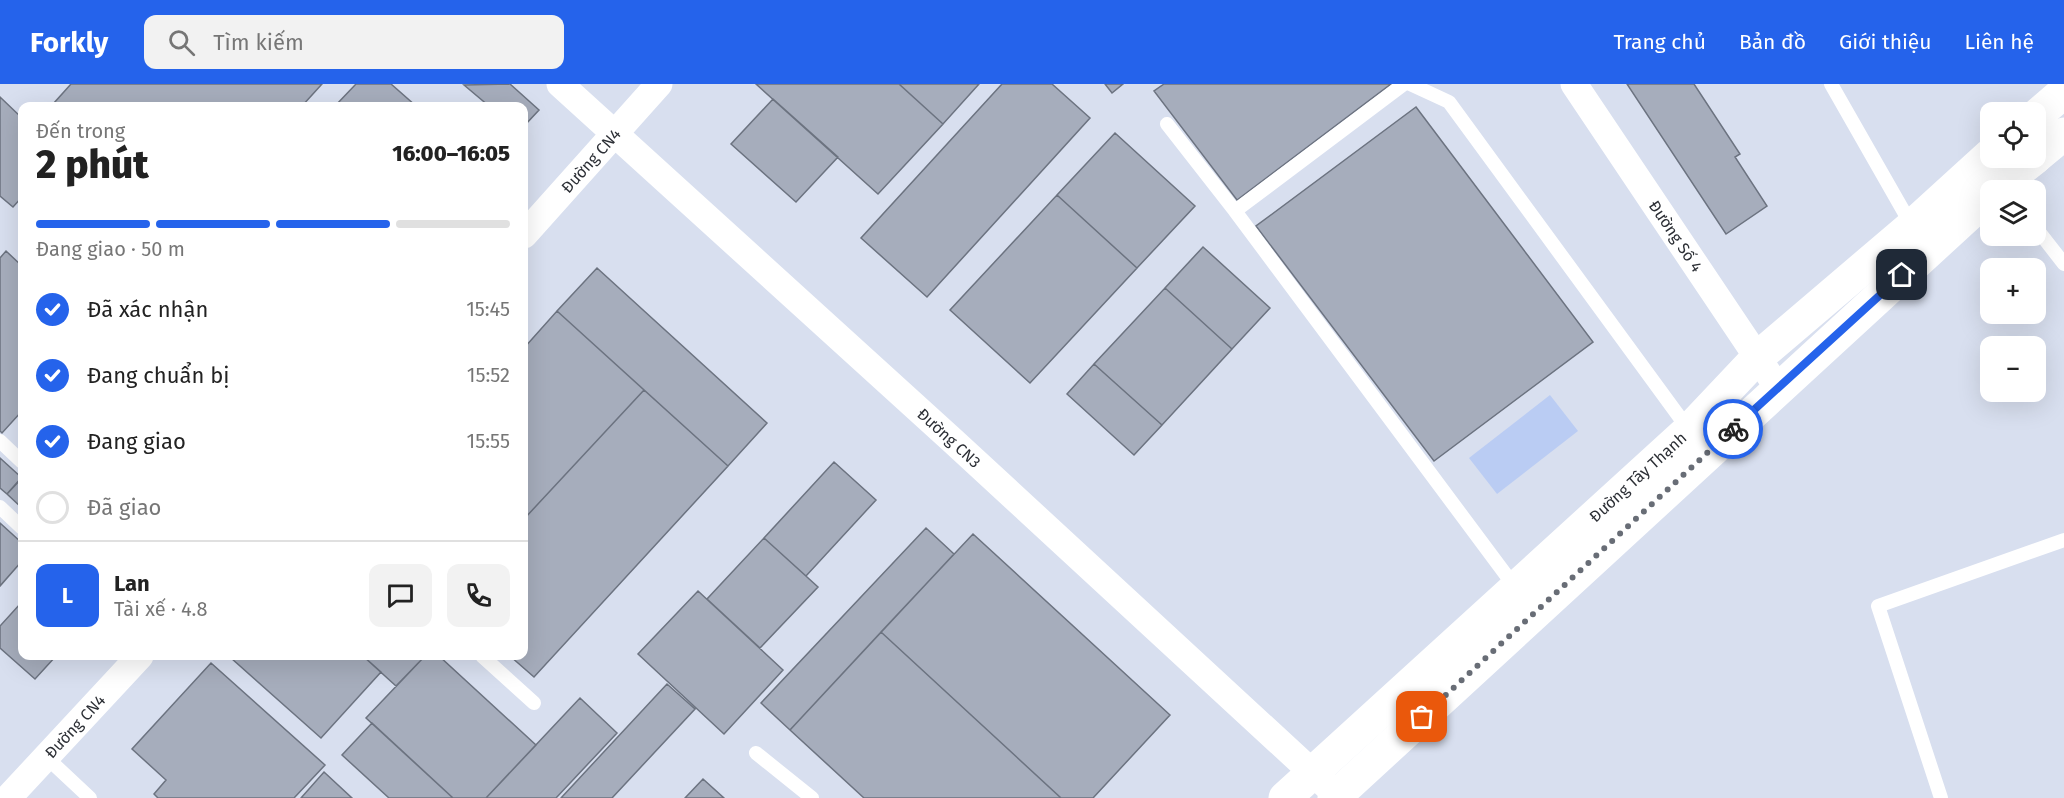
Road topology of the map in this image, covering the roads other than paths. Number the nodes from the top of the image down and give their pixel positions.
1 (560, 84) edge
2 (659, 84) edge
3 (1404, 84) edge
4 (1410, 84) edge
5 (1574, 84) edge
6 (1831, 84) edge
7 (2064, 92) edge
8 (2046, 107) edge
9 (1167, 124) dead end
10 (616, 134) junction
11 (2064, 134) edge
12 (2046, 148) edge
13 (2015, 168) edge
14 (1994, 180) edge
15 (1980, 188) edge
16 (1980, 193) edge
17 (1235, 211) junction
18 (1912, 226) junction
19 (528, 232) edge
20 (2046, 241) edge
21 (2064, 264) edge
22 (1757, 358) junction
23 (1778, 388) junction
24 (1689, 430) junction
25 (0, 441) edge
26 (18, 458) edge
27 (0, 507) edge
28 (18, 524) edge
29 (2064, 540) edge
30 (1515, 587) junction
31 (128, 660) edge
32 (486, 660) edge
33 (534, 703) dead end
34 (756, 753) dead end
35 (45, 756) junction
36 (1313, 773) junction
37 (1335, 797) edge
38 (8, 798) edge
39 (90, 798) edge
40 (812, 798) edge
41 (1285, 798) edge
42 (1941, 798) edge

1 - 10 street, Đường CN3
2 - 10 street, Đường CN4
3 - 17 lane
4 - 24 lane
5 - 22 street, Đường Số 4
6 - 18 lane
7 - 8 street
9 - 17 lane
10 - 19 street, Đường CN4
10 - 36 street, Đường CN3
11 - 12 street, Đường Tây Thạnh
13 - 14 street, Đường Tây Thạnh
15 - 18 street, Đường Tây Thạnh
16 - 23 street, Đường Tây Thạnh
17 - 30 lane
18 - 22 street, Đường Tây Thạnh
20 - 21 lane
22 - 23 street, Đường Số 4
22 - 24 street, Đường Tây Thạnh
23 - 37 street, Đường Tây Thạnh
24 - 30 street, Đường Tây Thạnh
25 - 26 lane
27 - 28 lane
29 - 42 lane
30 - 36 street, Đường Tây Thạnh
31 - 35 street, Đường CN4
32 - 33 lane
34 - 40 lane
35 - 38 street, Đường CN4
35 - 39 lane
36 - 37 street, Đường CN3
36 - 41 street, Đường Tây Thạnh

